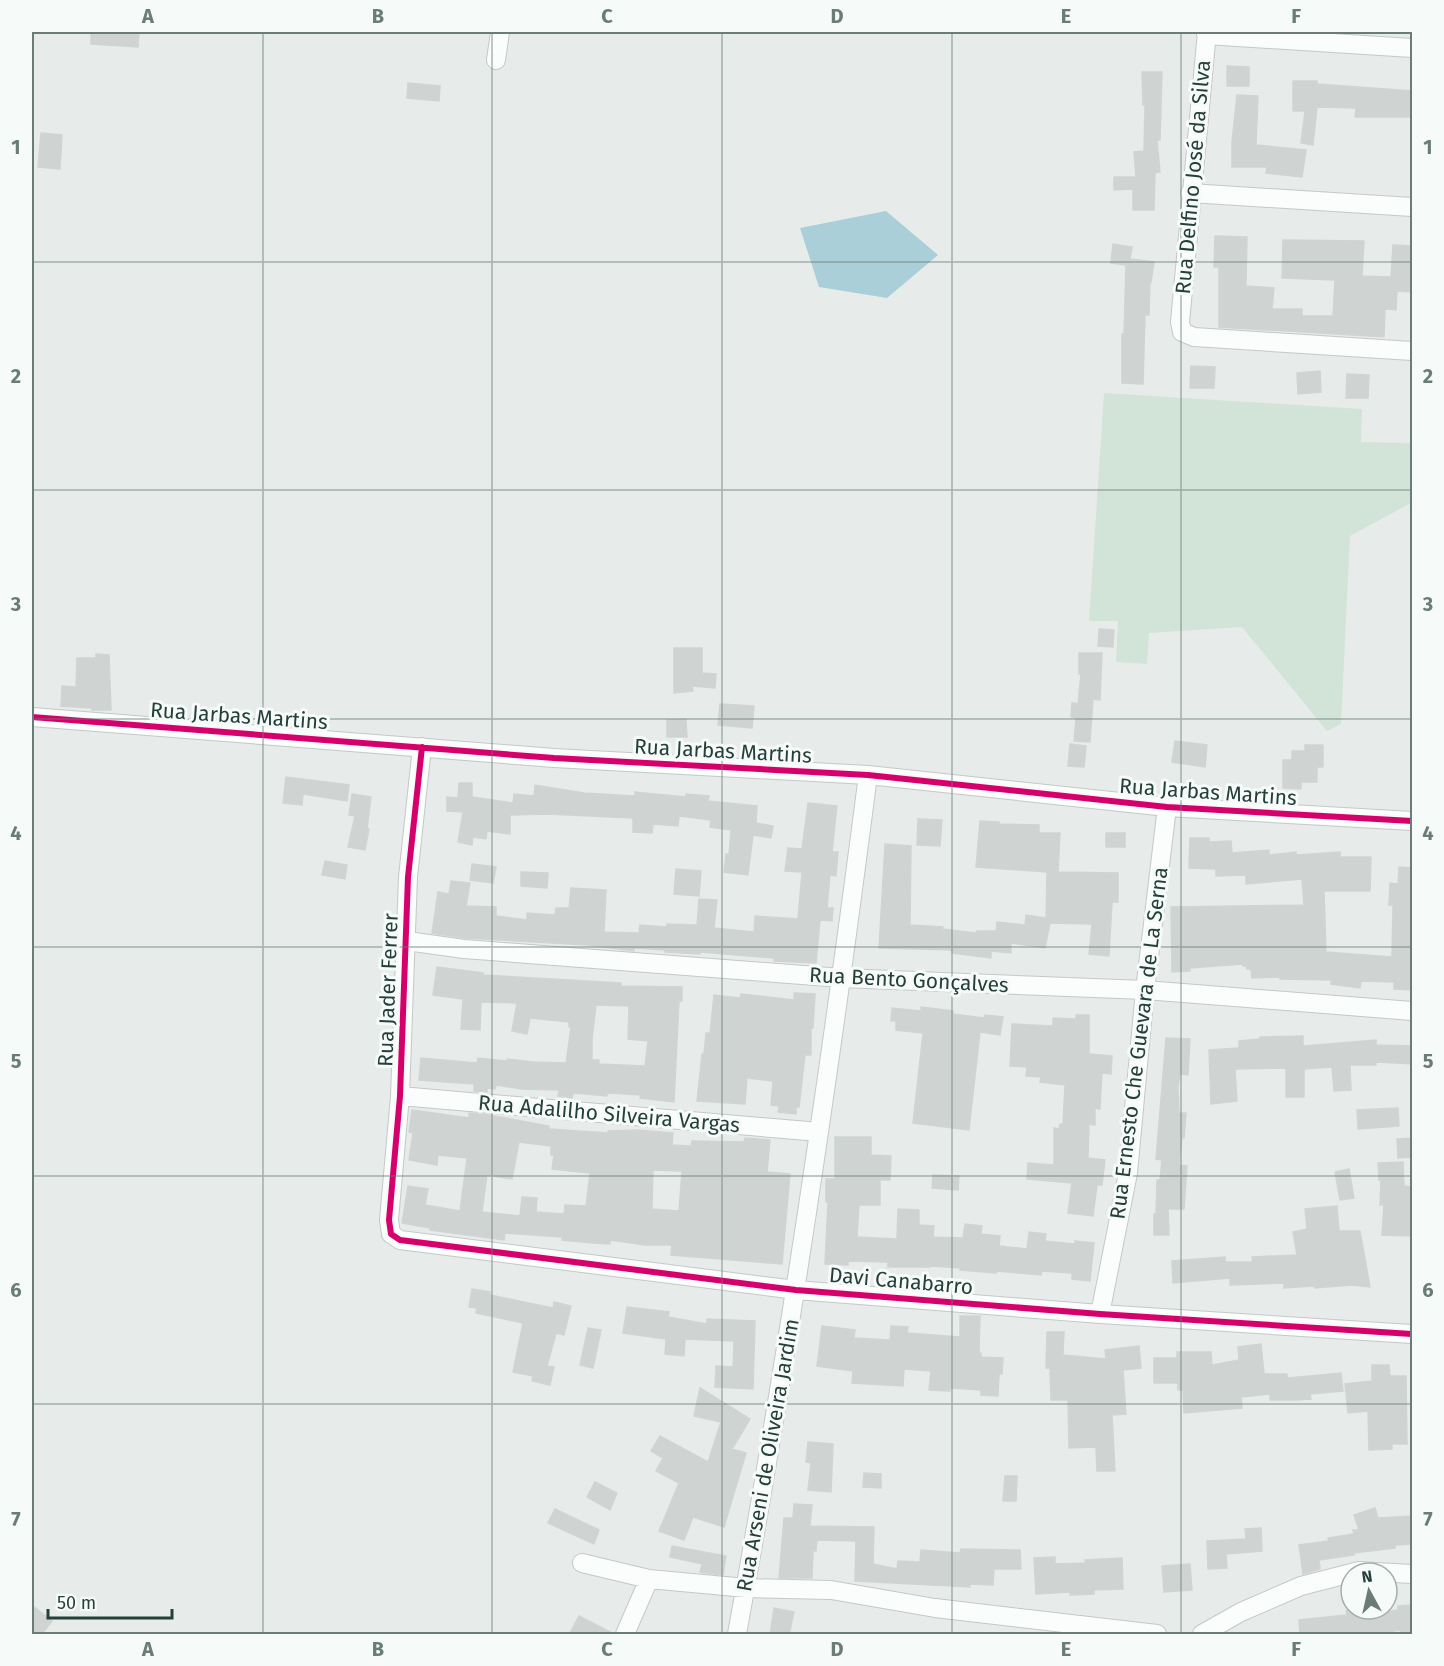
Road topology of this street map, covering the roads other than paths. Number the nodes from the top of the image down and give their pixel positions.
1 (500, 32) edge
2 (1206, 33) edge
3 (1358, 38) edge
4 (1413, 48) edge
5 (496, 60) dead end
6 (1190, 192) junction
7 (1413, 207) edge
8 (1413, 351) edge
9 (32, 717) edge
10 (422, 747) junction
11 (868, 776) junction
12 (1167, 807) junction
13 (1413, 821) edge
14 (406, 941) junction
15 (842, 978) junction
16 (1145, 990) junction
17 (1413, 1011) edge
18 (400, 1096) junction
19 (819, 1132) junction
20 (391, 1234) joint
21 (796, 1290) junction
22 (1100, 1314) junction
23 (1413, 1334) edge
24 (582, 1563) dead end
25 (1413, 1574) edge
26 (648, 1579) junction
27 (746, 1588) junction
28 (625, 1635) edge
29 (737, 1635) edge
30 (1156, 1635) edge
31 (1202, 1635) edge

1 - 5 street
2 - 3 street
2 - 6 street, Rua Delfino José da Silva
3 - 4 street
6 - 7 street
6 - 8 street, Rua Delfino José da Silva
9 - 10 street, Rua Jarbas Martins
10 - 11 street, Rua Jarbas Martins
10 - 14 street, Rua Jader Ferrer
11 - 12 street, Rua Jarbas Martins
11 - 15 street, Rua Arseni de Oliveira Jardim
12 - 13 street, Rua Jarbas Martins
12 - 16 street, Rua Ernesto Che Guevara de La Serna
14 - 15 street, Rua Bento Gonçalves
14 - 18 street, Rua Jader Ferrer
15 - 16 street, Rua Bento Gonçalves
15 - 19 street, Rua Arseni de Oliveira Jardim
16 - 17 street, Rua Bento Gonçalves
16 - 22 street, Rua Ernesto Che Guevara de La Serna
18 - 19 street, Rua Adalilho Silveira Vargas
18 - 20 street, Rua Jader Ferrer
19 - 21 street, Rua Arseni de Oliveira Jardim
20 - 21 street, Davi Canabarro
21 - 22 street, Davi Canabarro
21 - 27 street, Rua Arseni de Oliveira Jardim
22 - 23 street, Davi Canabarro
24 - 26 street
25 - 31 street
26 - 27 street
26 - 28 street
27 - 29 street, Rua Arseni de Oliveira Jardim
27 - 30 street

